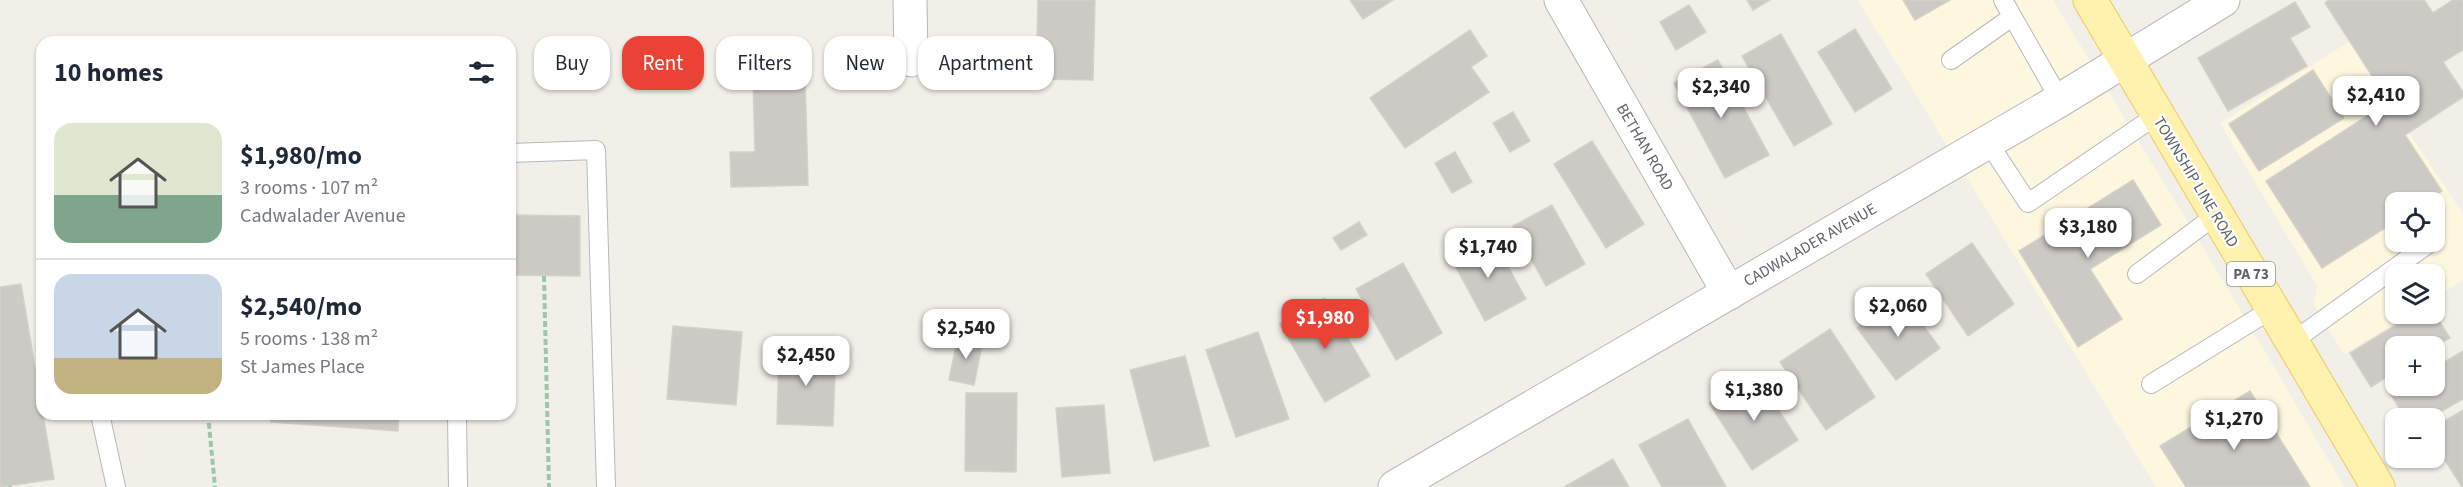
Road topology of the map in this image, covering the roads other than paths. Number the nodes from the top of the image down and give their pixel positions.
1 (910, 0) edge
2 (1561, 0) edge
3 (2003, 0) edge
4 (2090, 0) edge
5 (2223, 0) edge
6 (2012, 17) junction
7 (911, 60) dead end
8 (1951, 60) dead end
9 (2125, 62) junction
10 (2060, 100) junction
11 (2157, 115) junction
12 (1988, 142) junction
13 (516, 153) edge
14 (2216, 215) junction
15 (2417, 252) edge
16 (2137, 274) dead end
17 (1729, 293) junction
18 (2272, 309) junction
19 (2292, 342) junction
20 (2151, 384) dead end
21 (101, 420) edge
22 (457, 420) edge
23 (116, 487) edge
24 (458, 487) edge
25 (606, 487) edge
26 (1395, 487) edge
27 (2378, 487) edge

1 - 7 street
2 - 17 street, BETHAN ROAD
3 - 6 lane
4 - 9 main road, TOWNSHIP LINE ROAD / PA 73
5 - 9 street, CADWALADER AVENUE
6 - 8 lane
6 - 10 lane
9 - 10 street, CADWALADER AVENUE
9 - 11 main road, TOWNSHIP LINE ROAD / PA 73
10 - 12 street, CADWALADER AVENUE
11 - 12 lane
11 - 14 main road, TOWNSHIP LINE ROAD / PA 73
12 - 17 street, CADWALADER AVENUE
13 - 25 lane
14 - 16 lane
14 - 18 main road, TOWNSHIP LINE ROAD / PA 73
15 - 19 lane
17 - 26 street, CADWALADER AVENUE
18 - 19 main road, TOWNSHIP LINE ROAD / PA 73
18 - 20 lane
19 - 27 main road, TOWNSHIP LINE ROAD / PA 73
21 - 23 lane
22 - 24 lane

